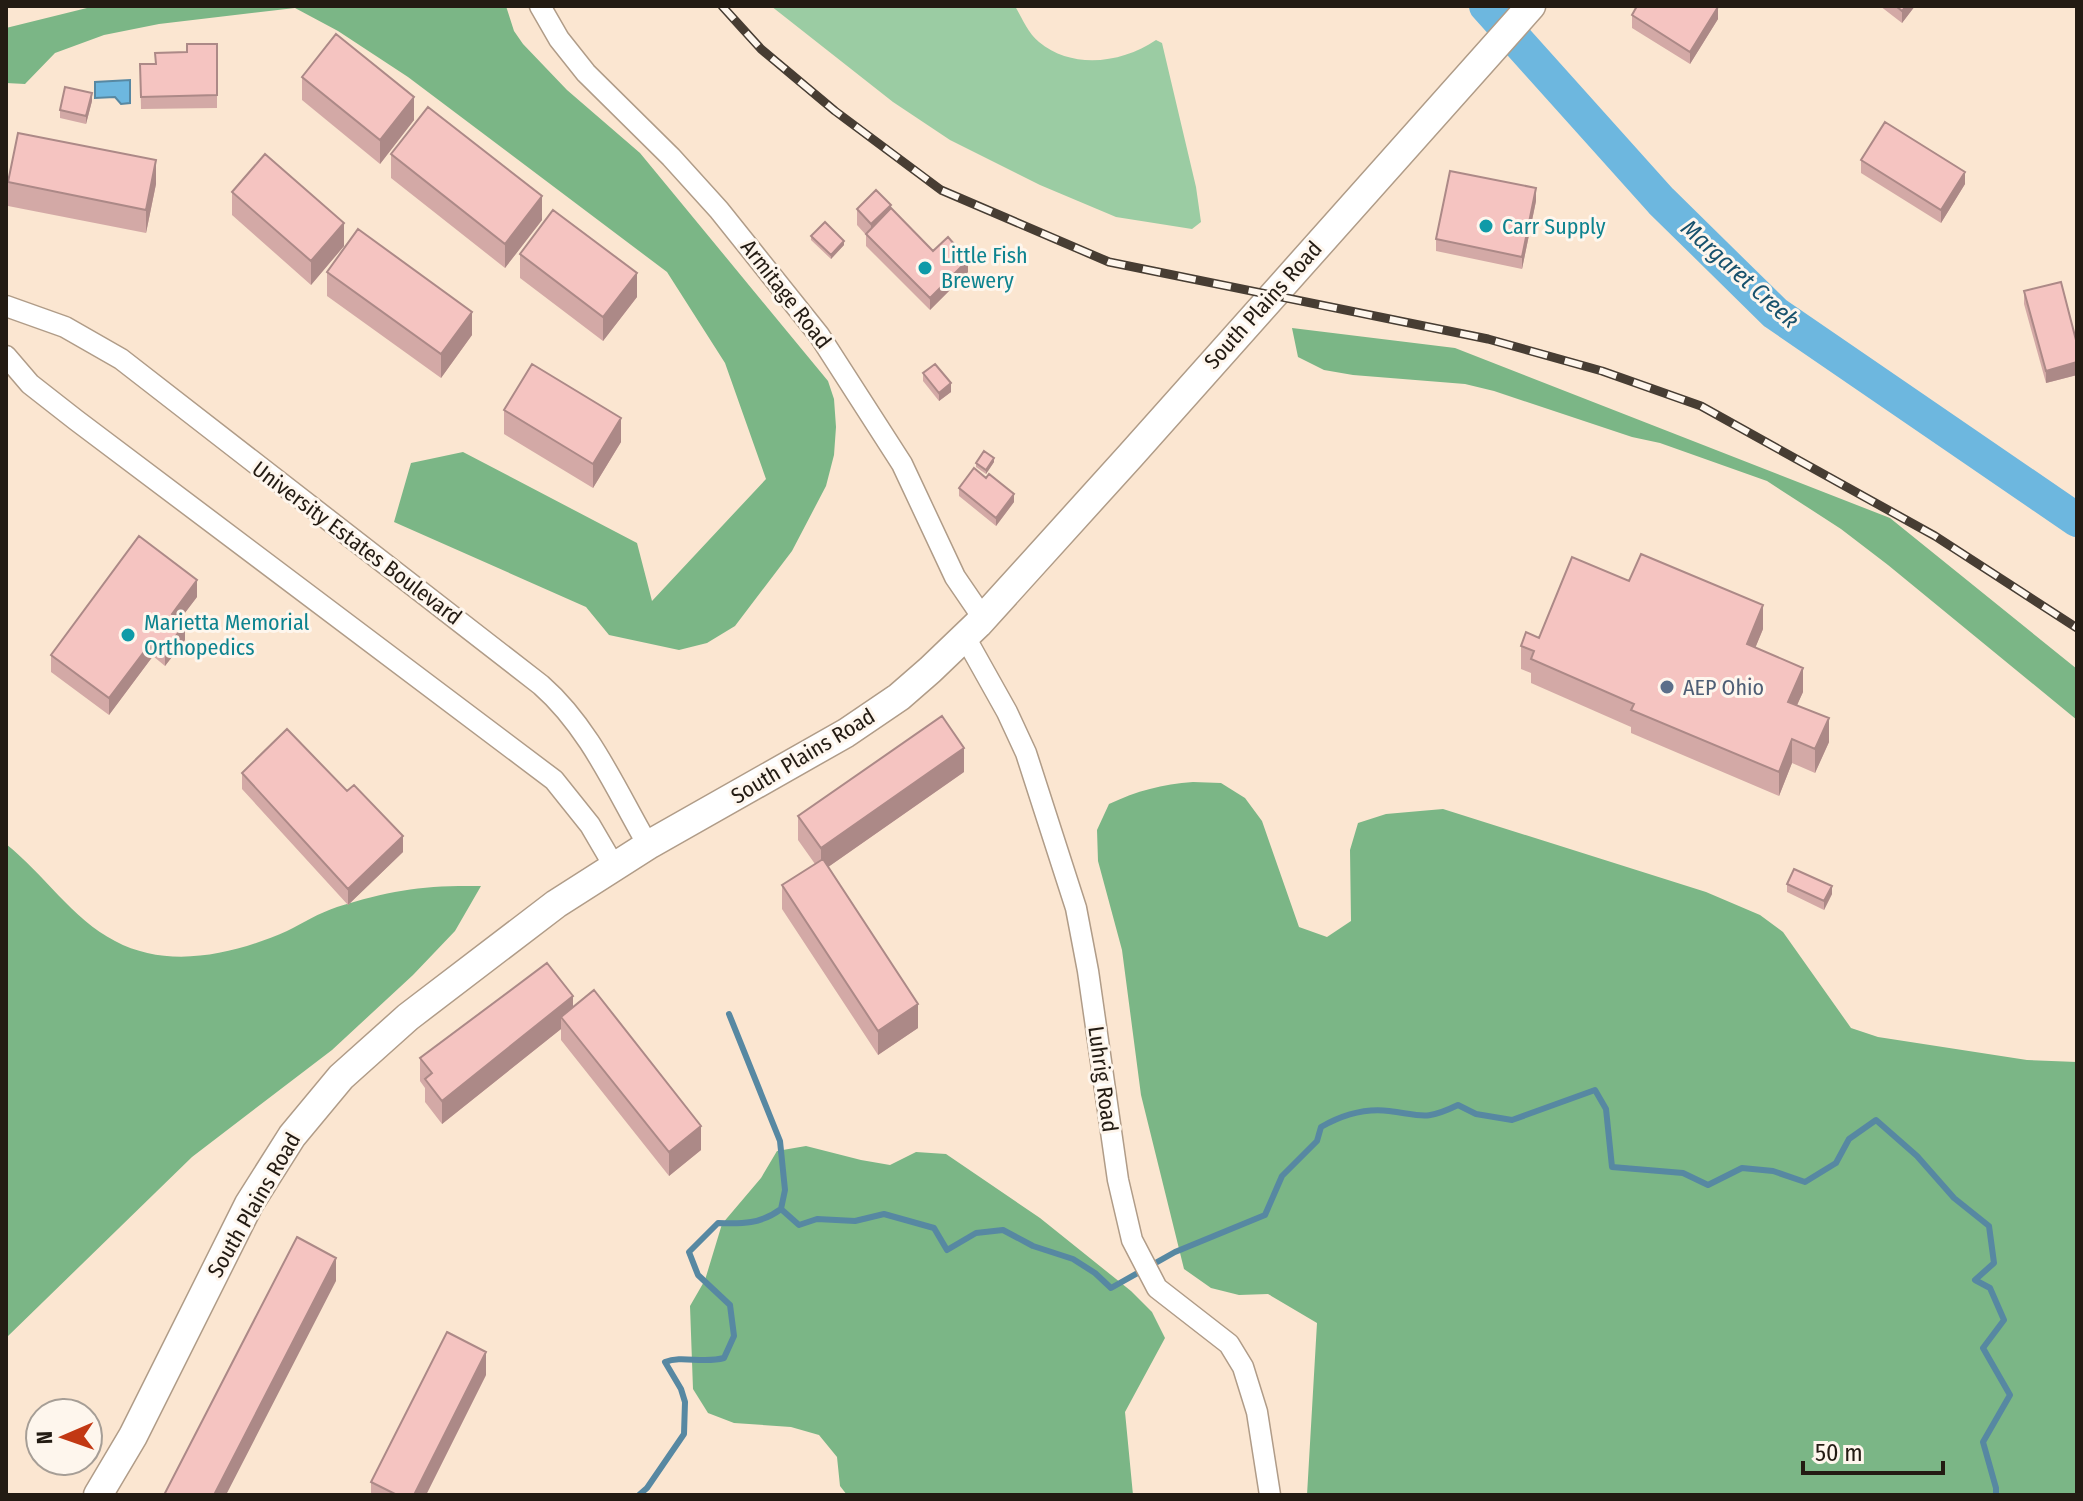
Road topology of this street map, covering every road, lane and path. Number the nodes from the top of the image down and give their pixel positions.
1 (540, 6) edge
2 (1531, 6) edge
3 (6, 306) edge
4 (6, 356) edge
5 (974, 627) junction
6 (648, 845) junction
7 (614, 866) junction
8 (98, 1495) edge
9 (1270, 1495) edge

1 - 5 street, Armitage Road
2 - 5 main road, South Plains Road
3 - 6 street, University Estates Boulevard
4 - 7 street
5 - 6 main road, South Plains Road
5 - 9 street, Luhrig Road
6 - 7 main road, South Plains Road
7 - 8 main road, South Plains Road

